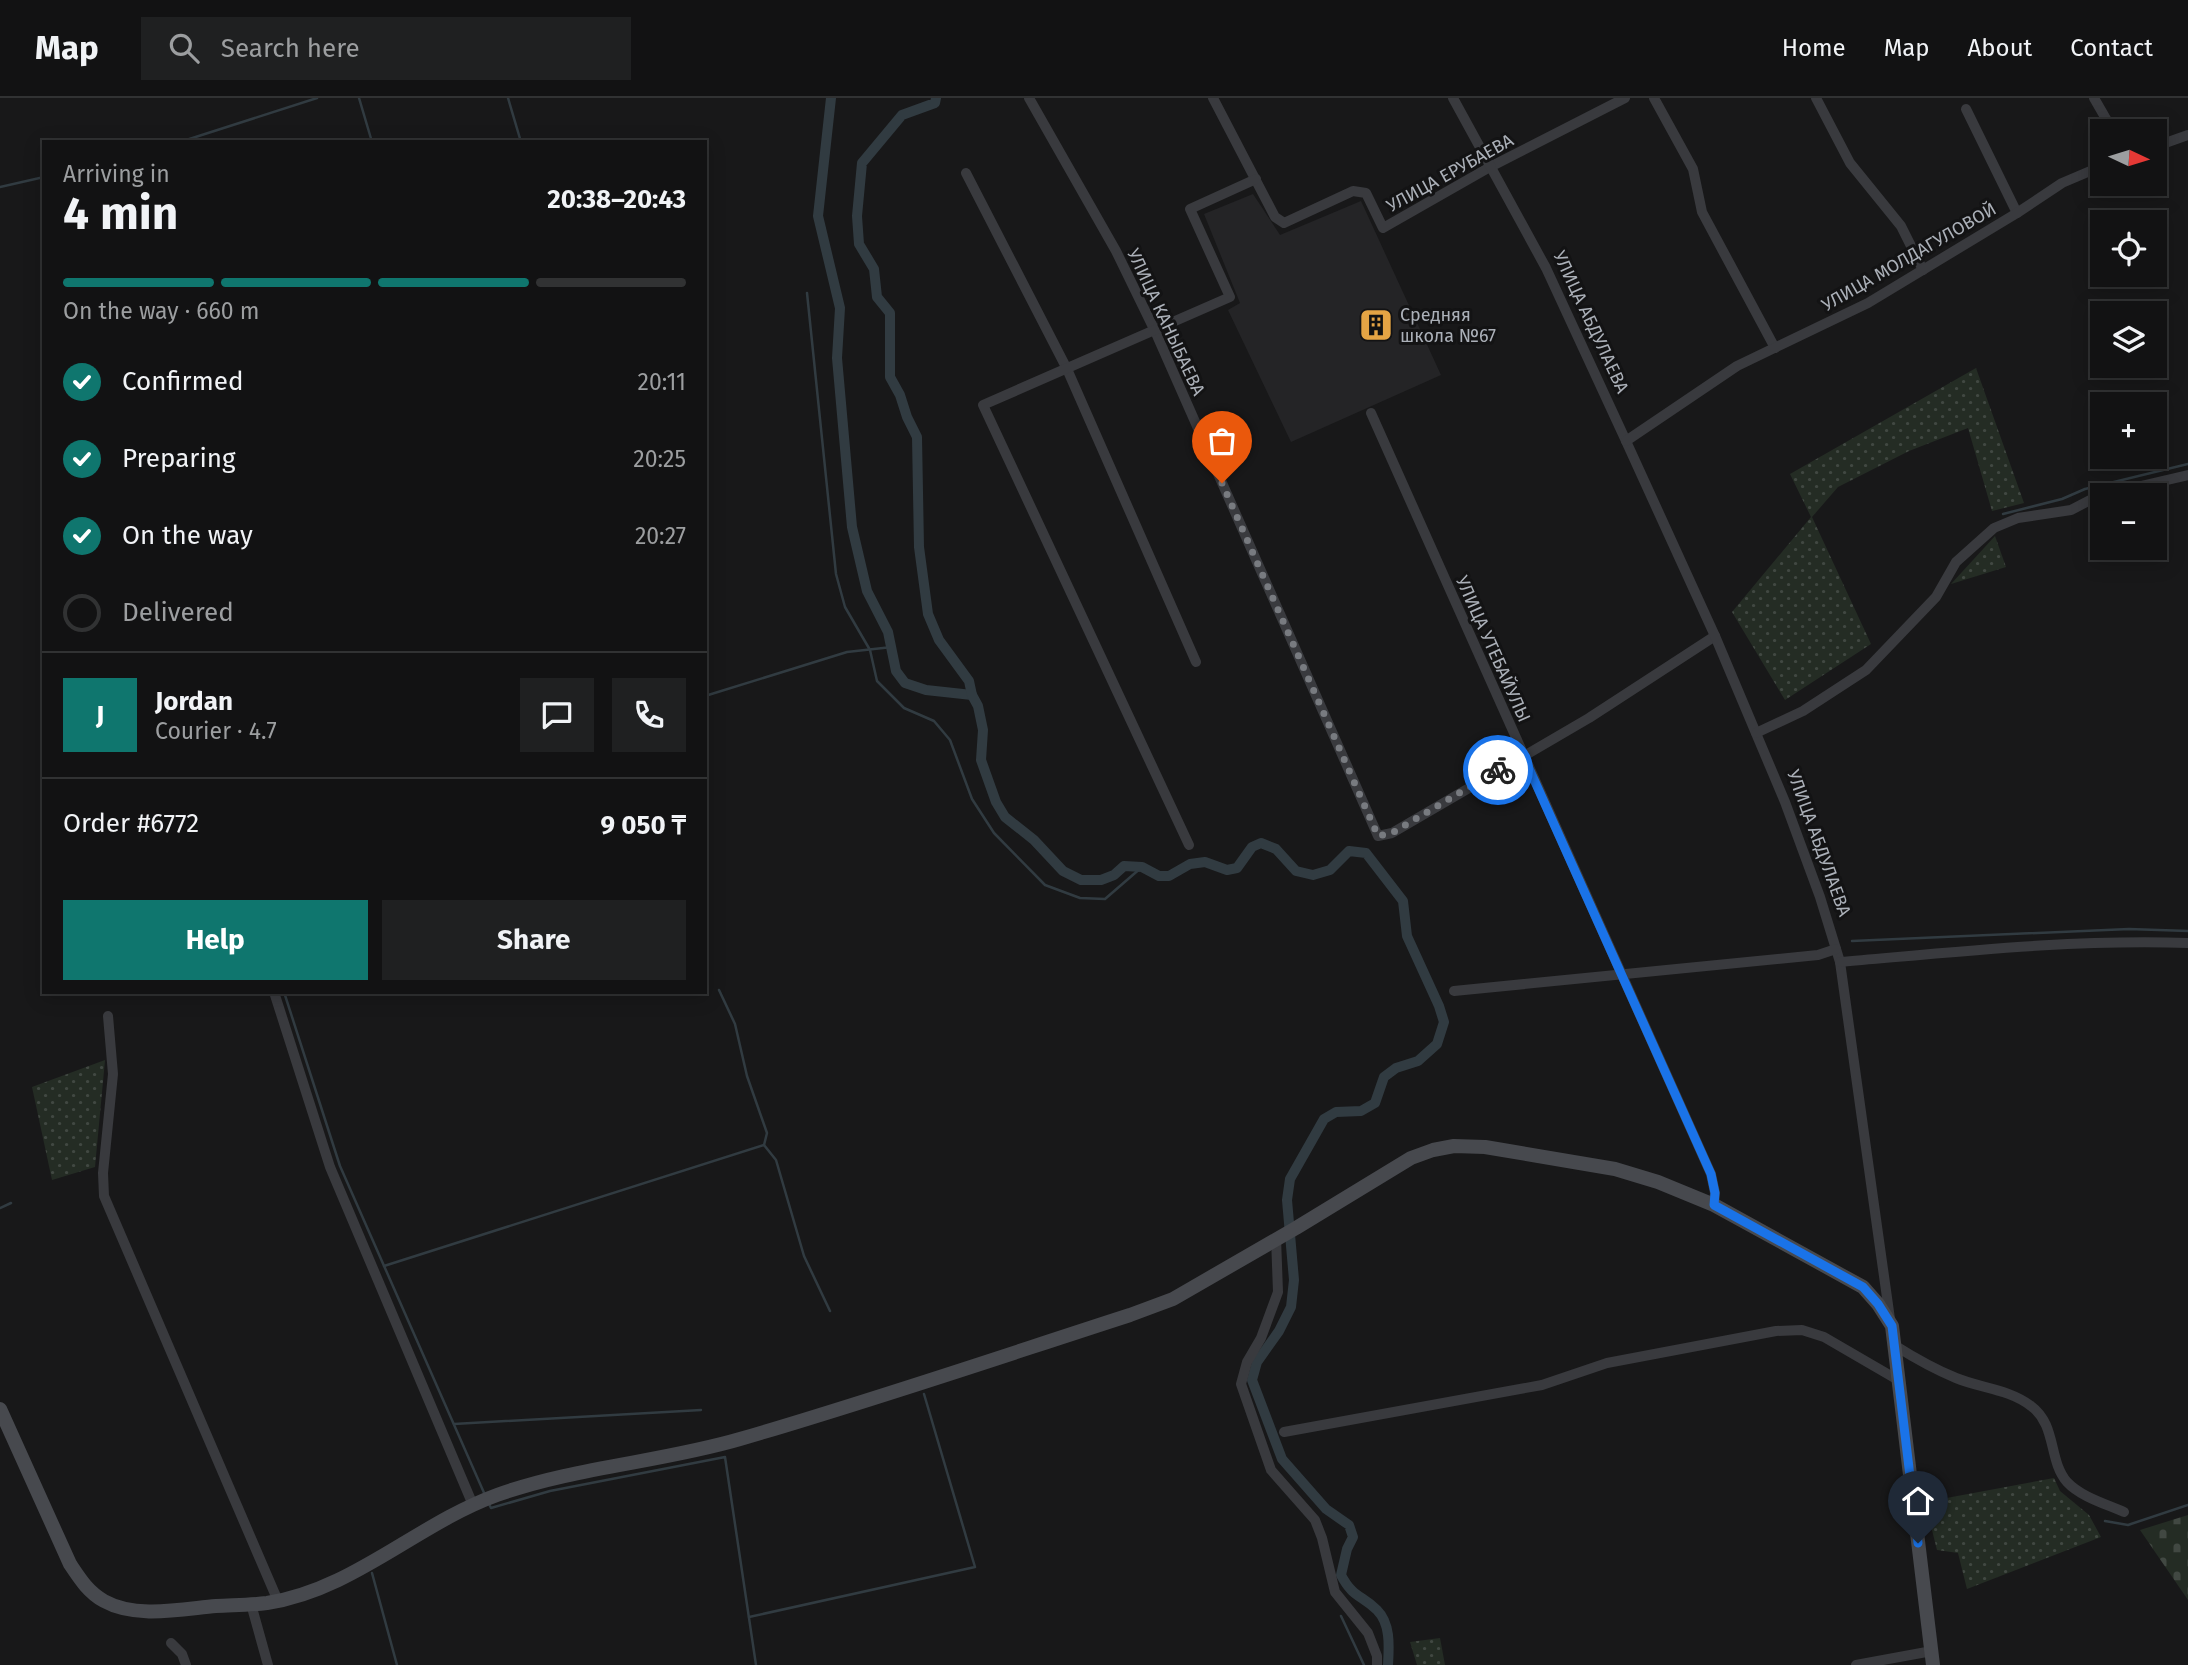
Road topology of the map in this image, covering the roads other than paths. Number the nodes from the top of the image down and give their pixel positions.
1 (1029, 98) edge
2 (1213, 98) edge
3 (1453, 98) edge
4 (1625, 98) edge
5 (1654, 98) edge
6 (1816, 98) edge
7 (2094, 98) edge
8 (1966, 109) dead end
9 (2106, 119) edge
10 (2188, 135) edge
11 (2167, 142) edge
12 (1490, 167) junction
13 (2090, 171) edge
14 (966, 173) dead end
15 (1256, 179) junction
16 (2017, 213) junction
17 (1923, 270) junction
18 (1155, 331) junction
19 (1775, 348) junction
20 (1067, 369) junction
21 (1371, 413) dead end
22 (1626, 442) junction
23 (2188, 475) edge
24 (1715, 636) junction
25 (1196, 662) dead end
26 (1756, 733) junction
27 (1523, 755) junction
28 (1189, 845) dead end
29 (2188, 943) edge
30 (1836, 949) junction
31 (1840, 962) junction
32 (1623, 974) junction
33 (1454, 990) dead end
34 (275, 994) edge
35 (108, 1016) dead end
36 (1714, 1205) junction
37 (1285, 1234) junction
38 (1892, 1326) junction
39 (1894, 1345) junction
40 (1898, 1380) junction
41 (0, 1409) edge
42 (1284, 1433) dead end
43 (484, 1501) junction
44 (2124, 1512) dead end
45 (278, 1601) junction
46 (251, 1604) junction
47 (171, 1643) dead end
48 (1932, 1658) edge
49 (186, 1665) edge
50 (268, 1665) edge
51 (1377, 1665) edge
52 (1856, 1665) edge

1 - 18 street, УЛИЦА КАНЫБАЕВА
2 - 15 street, УЛИЦА ЕРУБАЕВА
3 - 12 street, УЛИЦА АБДУЛАЕВА
4 - 12 street, УЛИЦА ЕРУБАЕВА
5 - 19 street
6 - 17 street
7 - 9 street
8 - 16 street
10 - 11 street
12 - 15 street, УЛИЦА ЕРУБАЕВА
12 - 22 street, УЛИЦА АБДУЛАЕВА
13 - 16 street, УЛИЦА МОЛДАГУЛОВОЙ
14 - 20 street
15 - 18 street
16 - 17 street, УЛИЦА МОЛДАГУЛОВОЙ
17 - 19 street, УЛИЦА МОЛДАГУЛОВОЙ
18 - 20 street
18 - 27 street, УЛИЦА КАНЫБАЕВА
19 - 22 street, УЛИЦА МОЛДАГУЛОВОЙ
20 - 25 street
20 - 28 street
21 - 27 street, УЛИЦА УТЕБАЙУЛЫ
22 - 24 street, УЛИЦА АБДУЛАЕВА
23 - 26 street
24 - 26 street, УЛИЦА АБДУЛАЕВА
24 - 27 street
26 - 30 street, УЛИЦА АБДУЛАЕВА
27 - 32 street, УЛИЦА УТЕБАЙУЛЫ
29 - 31 street
30 - 31 street, УЛИЦА АБДУЛАЕВА
30 - 32 street
31 - 38 street, УЛИЦА АБДУЛАЕВА
32 - 33 street
32 - 36 street, УЛИЦА УТЕБАЙУЛЫ
34 - 43 street
35 - 45 street
36 - 37 main road
36 - 38 main road
37 - 43 main road
37 - 51 street
38 - 39 main road, УЛИЦА АБДУЛАЕВА
39 - 40 main road, УЛИЦА АБДУЛАЕВА
39 - 44 street
40 - 42 street
40 - 48 main road, УЛИЦА АБДУЛАЕВА
41 - 46 main road
43 - 45 main road
45 - 46 main road
46 - 50 street
47 - 49 street
48 - 52 street

